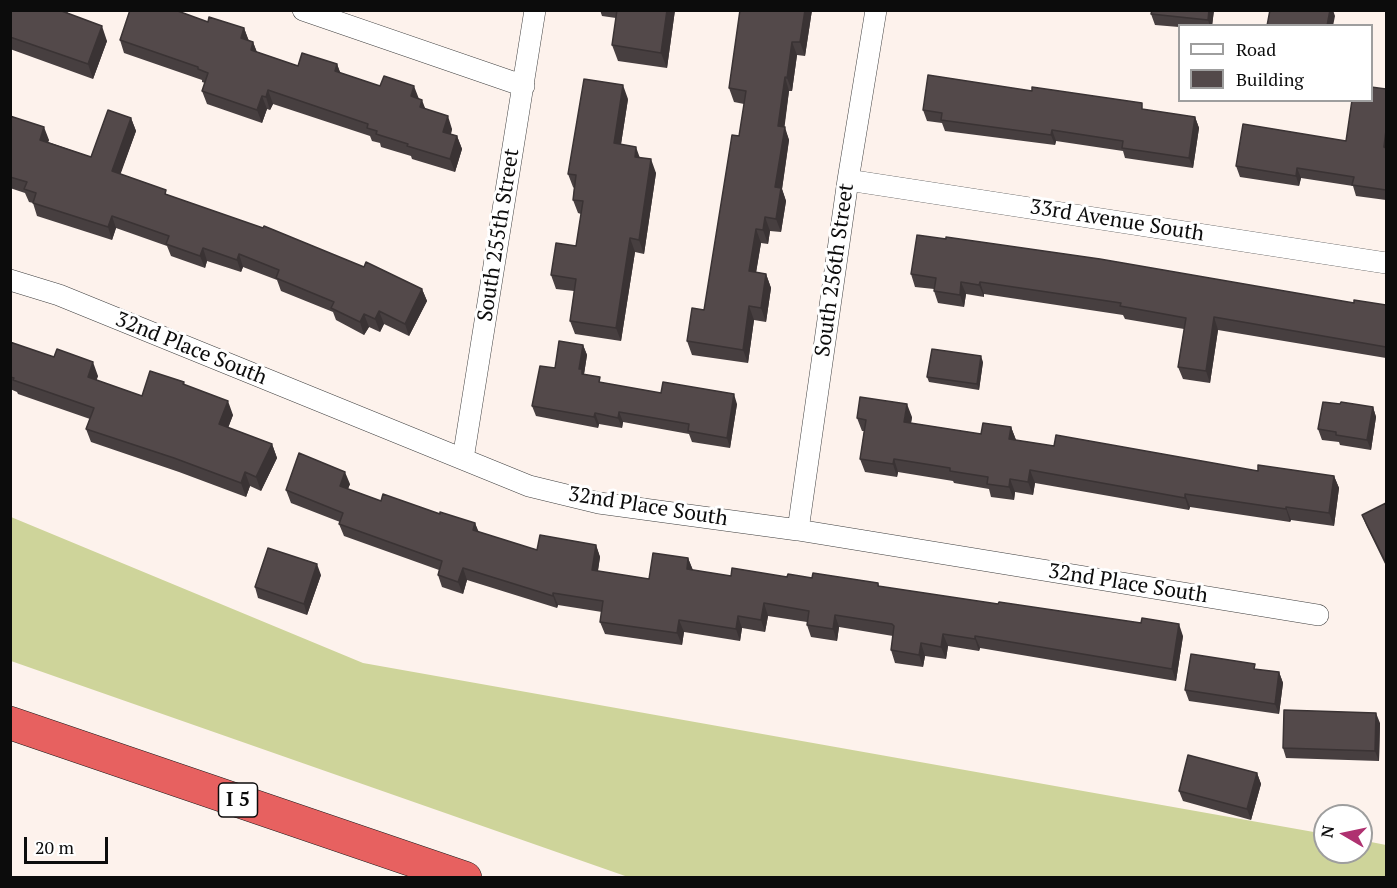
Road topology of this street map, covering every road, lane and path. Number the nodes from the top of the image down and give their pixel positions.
1 (303, 10) edge
2 (535, 10) edge
3 (876, 10) edge
4 (524, 86) junction
5 (848, 180) junction
6 (1386, 263) edge
7 (10, 280) edge
8 (463, 459) junction
9 (798, 530) junction
10 (1318, 615) dead end
11 (10, 723) edge
12 (465, 878) edge

1 - 4 street
2 - 4 street, South 255th Street
3 - 5 street, South 256th Street
4 - 8 street, South 255th Street
5 - 6 street, 33rd Avenue South
5 - 9 street, South 256th Street
7 - 8 street, 32nd Place South
8 - 9 street, 32nd Place South
9 - 10 street, 32nd Place South
11 - 12 highway, I 5

